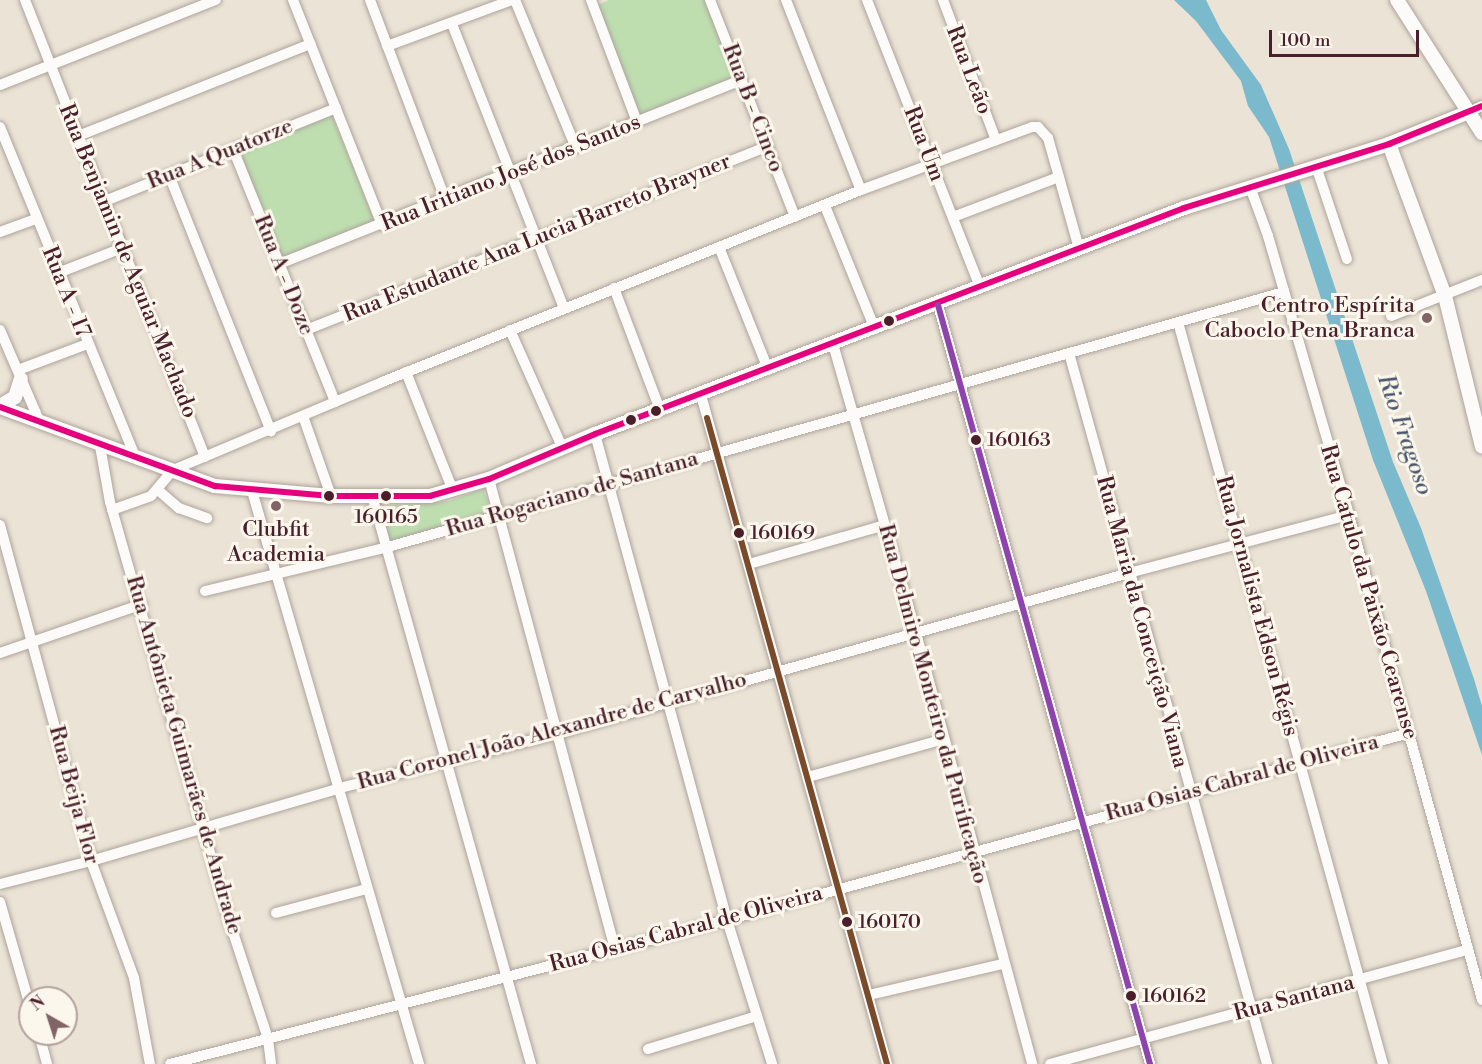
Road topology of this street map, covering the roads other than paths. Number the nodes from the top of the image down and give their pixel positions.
1 (25, 0) edge
2 (216, 0) edge
3 (293, 0) edge
4 (370, 0) edge
5 (514, 0) edge
6 (710, 0) edge
7 (786, 0) edge
8 (867, 0) edge
9 (943, 0) edge
10 (1397, 0) edge
11 (595, 1) edge
12 (452, 24) junction
13 (310, 44) junction
14 (387, 46) junction
15 (51, 66) junction
16 (742, 80) junction
17 (0, 85) edge
18 (336, 108) junction
19 (1476, 109) edge
20 (637, 122) junction
21 (0, 127) edge
22 (1482, 132) edge
23 (78, 136) junction
24 (996, 140) junction
25 (1389, 144) junction
26 (768, 146) junction
27 (576, 148) junction
28 (233, 149) junction
29 (932, 164) junction
30 (1311, 167) junction
31 (510, 174) junction
32 (169, 175) junction
33 (1059, 177) junction
34 (1250, 186) junction
35 (861, 190) junction
36 (445, 199) junction
37 (105, 201) junction
38 (825, 206) junction
39 (795, 217) junction
40 (952, 217) junction
41 (36, 219) junction
42 (382, 225) junction
43 (0, 232) edge
44 (536, 239) junction
45 (719, 247) junction
46 (122, 248) junction
47 (1079, 248) junction
48 (1347, 259) dead end
49 (279, 264) junction
50 (58, 273) junction
51 (1482, 280) edge
52 (980, 287) junction
53 (614, 288) junction
54 (1284, 292) junction
55 (1445, 296) junction
56 (938, 305) junction
57 (564, 308) junction
58 (1391, 316) dead end
59 (1178, 322) junction
60 (875, 329) junction
61 (0, 330) edge
62 (306, 330) junction
63 (510, 330) junction
64 (87, 344) junction
65 (833, 344) junction
66 (1069, 353) junction
67 (768, 369) junction
68 (406, 372) junction
69 (20, 374) junction
70 (961, 383) junction
71 (702, 395) junction
72 (335, 402) junction
73 (0, 407) edge
74 (660, 410) junction
75 (854, 414) junction
76 (303, 416) junction
77 (39, 420) junction
78 (271, 431) junction
79 (595, 434) junction
80 (100, 446) junction
81 (561, 447) junction
82 (1482, 447) edge
83 (716, 453) junction
84 (135, 456) junction
85 (205, 457) junction
86 (173, 470) junction
87 (489, 479) junction
88 (608, 483) junction
89 (158, 490) junction
90 (252, 490) junction
91 (453, 491) junction
92 (331, 496) junction
93 (372, 496) junction
94 (112, 510) junction
95 (500, 513) junction
96 (1349, 515) junction
97 (207, 518) dead end
98 (0, 525) edge
99 (885, 525) junction
100 (1239, 545) junction
101 (388, 547) junction
102 (749, 564) junction
103 (1129, 573) junction
104 (275, 574) junction
105 (205, 591) dead end
106 (142, 604) junction
107 (1022, 604) junction
108 (916, 633) junction
109 (33, 642) junction
110 (0, 653) edge
111 (779, 671) junction
112 (666, 702) junction
113 (1409, 733) junction
114 (556, 734) junction
115 (944, 739) junction
116 (1299, 760) junction
117 (447, 762) junction
118 (808, 777) junction
119 (340, 788) junction
120 (1188, 793) junction
121 (1083, 821) junction
122 (204, 829) junction
123 (972, 853) junction
124 (91, 861) junction
125 (0, 884) edge
126 (839, 886) junction
127 (366, 889) junction
128 (0, 902) edge
129 (276, 913) dead end
130 (727, 920) junction
131 (615, 949) junction
132 (1468, 950) junction
133 (1002, 964) junction
134 (508, 978) junction
135 (1360, 981) junction
136 (24, 986) edge
137 (869, 995) junction
138 (1482, 1000) edge
139 (400, 1002) junction
140 (1252, 1009) junction
141 (757, 1016) junction
142 (268, 1039) junction
143 (1143, 1039) junction
144 (42, 1046) edge
145 (648, 1049) dead end
146 (47, 1064) edge
147 (150, 1064) edge
148 (170, 1064) edge
149 (271, 1064) edge
150 (419, 1064) edge
151 (531, 1064) edge
152 (772, 1064) edge
153 (887, 1064) edge
154 (1032, 1064) edge
155 (1050, 1064) edge
156 (1150, 1064) edge
157 (1267, 1064) edge
158 (1383, 1064) edge

1 - 15 street, Rua Benjamin de Aguiar Machado
2 - 15 street
3 - 13 street
4 - 14 street
5 - 12 street
5 - 27 street
6 - 16 street, Rua B - Cinco
7 - 35 street
8 - 29 street, Rua Um
9 - 24 street, Rua Leão
10 - 19 main road
11 - 20 street
12 - 14 street
12 - 31 street
13 - 18 street
13 - 23 street
14 - 36 street
15 - 17 street
15 - 23 street, Rua Benjamin de Aguiar Machado
16 - 20 street, Rua Iritiano José dos Santos
16 - 26 street, Rua B - Cinco
18 - 28 street, Rua A Quatorze
18 - 42 street
19 - 22 main road
19 - 25 main road
20 - 27 street, Rua Iritiano José dos Santos
21 - 41 street, Rua A - 17
23 - 37 street, Rua Benjamin de Aguiar Machado
24 - 29 street
24 - 33 street
25 - 30 main road
25 - 55 main road
26 - 39 street, Rua B - Cinco
26 - 44 street, Rua Estudante Ana Lucia Barreto Brayner
27 - 31 street, Rua Iritiano José dos Santos
28 - 32 street, Rua A Quatorze
28 - 49 street, Rua A - Doze
29 - 35 street
29 - 40 street, Rua Um
30 - 34 main road
30 - 48 street
31 - 36 street, Rua Iritiano José dos Santos
31 - 44 street
32 - 37 street, Rua A Quatorze
32 - 78 street
33 - 40 street
33 - 47 street
34 - 47 main road
34 - 54 street, Rua Catulo da Paixão Cearense
35 - 38 street
36 - 42 street, Rua Iritiano José dos Santos
37 - 46 street, Rua Benjamin de Aguiar Machado
38 - 39 street
38 - 60 street
39 - 45 street
40 - 52 street, Rua Um
41 - 43 street
41 - 50 street, Rua A - 17
42 - 49 street, Rua Iritiano José dos Santos
44 - 57 street
44 - 62 street, Rua Estudante Ana Lucia Barreto Brayner
45 - 53 street
45 - 67 street
46 - 50 street
46 - 85 street, Rua Benjamin de Aguiar Machado
47 - 52 main road
49 - 62 street, Rua A - Doze
50 - 64 street, Rua A - 17
51 - 55 street
52 - 56 main road
53 - 57 street
53 - 74 street
54 - 59 street, Rua Rogaciano de Santana
54 - 96 street, Rua Catulo da Paixão Cearense
55 - 58 street
55 - 82 main road
56 - 60 main road
56 - 70 street
57 - 63 street
59 - 66 street, Rua Rogaciano de Santana
59 - 100 street, Rua Jornalista Edson Régis
60 - 65 main road
61 - 69 street
62 - 72 street, Rua A - Doze
63 - 68 street
63 - 81 street
64 - 69 street
64 - 84 street, Rua A - 17
65 - 67 main road
65 - 75 street, Rua Delmiro Monteiro da Purificação
66 - 70 street, Rua Rogaciano de Santana
66 - 103 street, Rua Maria da Conceição Viana
67 - 71 main road
68 - 72 street
68 - 91 street
69 - 73 main road
69 - 77 street
70 - 75 street, Rua Rogaciano de Santana
70 - 107 street
71 - 74 main road
71 - 83 street
72 - 76 street
73 - 77 main road
74 - 79 main road
75 - 83 street, Rua Rogaciano de Santana
75 - 99 street, Rua Delmiro Monteiro da Purificação
76 - 78 street
76 - 92 street
77 - 80 main road
78 - 85 street
79 - 81 main road
79 - 88 street
80 - 84 main road
80 - 94 street, Rua Antônieta Guimarães de Andrade
81 - 87 main road
83 - 88 street, Rua Rogaciano de Santana
83 - 102 street
84 - 86 main road
85 - 86 street
86 - 89 street
86 - 90 main road
87 - 91 main road
87 - 95 street
88 - 95 street, Rua Rogaciano de Santana
88 - 112 street
89 - 94 street
89 - 97 street
90 - 92 main road
90 - 104 street
91 - 93 main road
92 - 93 main road
93 - 101 street
94 - 106 street, Rua Antônieta Guimarães de Andrade
95 - 101 street, Rua Rogaciano de Santana
95 - 114 street
96 - 100 street, Rua Coronel João Alexandre de Carvalho
96 - 113 street, Rua Catulo da Paixão Cearense
98 - 109 street, Rua Beija Flor
99 - 102 street
99 - 108 street, Rua Delmiro Monteiro da Purificação
100 - 103 street, Rua Coronel João Alexandre de Carvalho
100 - 116 street, Rua Jornalista Edson Régis
101 - 104 street, Rua Rogaciano de Santana
101 - 117 street
102 - 111 street
103 - 107 street, Rua Coronel João Alexandre de Carvalho
103 - 120 street, Rua Maria da Conceição Viana
104 - 105 street, Rua Rogaciano de Santana
104 - 119 street
106 - 109 street
106 - 122 street, Rua Antônieta Guimarães de Andrade
107 - 108 street, Rua Coronel João Alexandre de Carvalho
107 - 121 street
108 - 111 street, Rua Coronel João Alexandre de Carvalho
108 - 115 street, Rua Delmiro Monteiro da Purificação
109 - 110 street
109 - 124 street, Rua Beija Flor
111 - 112 street, Rua Coronel João Alexandre de Carvalho
111 - 118 street
112 - 114 street, Rua Coronel João Alexandre de Carvalho
112 - 130 street
113 - 116 street, Rua Osias Cabral de Oliveira
113 - 132 street, Rua Catulo da Paixão Cearense
114 - 117 street, Rua Coronel João Alexandre de Carvalho
114 - 131 street
115 - 118 street
115 - 123 street, Rua Delmiro Monteiro da Purificação
116 - 120 street, Rua Osias Cabral de Oliveira
116 - 135 street, Rua Jornalista Edson Régis
117 - 119 street, Rua Coronel João Alexandre de Carvalho
117 - 134 street
118 - 126 street
119 - 122 street, Rua Coronel João Alexandre de Carvalho
119 - 127 street
120 - 121 street, Rua Osias Cabral de Oliveira
120 - 140 street, Rua Maria da Conceição Viana
121 - 123 street, Rua Osias Cabral de Oliveira
121 - 143 street
122 - 124 street, Rua Coronel João Alexandre de Carvalho
122 - 142 street, Rua Antônieta Guimarães de Andrade
123 - 126 street, Rua Osias Cabral de Oliveira
123 - 133 street, Rua Delmiro Monteiro da Purificação
124 - 125 street, Rua Coronel João Alexandre de Carvalho
124 - 147 street, Rua Beija Flor
126 - 130 street, Rua Osias Cabral de Oliveira
126 - 137 street
127 - 129 street
127 - 139 street
128 - 136 street
130 - 131 street, Rua Osias Cabral de Oliveira
130 - 141 street
131 - 134 street, Rua Osias Cabral de Oliveira
132 - 135 street, Rua Santana
132 - 138 street, Rua Catulo da Paixão Cearense
133 - 137 street
133 - 154 street, Rua Delmiro Monteiro da Purificação
134 - 139 street, Rua Osias Cabral de Oliveira
134 - 151 street
135 - 140 street, Rua Santana
135 - 158 street, Rua Jornalista Edson Régis
137 - 153 street
139 - 142 street, Rua Osias Cabral de Oliveira
139 - 150 street
140 - 143 street, Rua Santana
140 - 157 street, Rua Maria da Conceição Viana
141 - 145 street
141 - 152 street
142 - 148 street, Rua Osias Cabral de Oliveira
142 - 149 street, Rua Antônieta Guimarães de Andrade
143 - 155 street, Rua Santana
143 - 156 street
144 - 146 street

